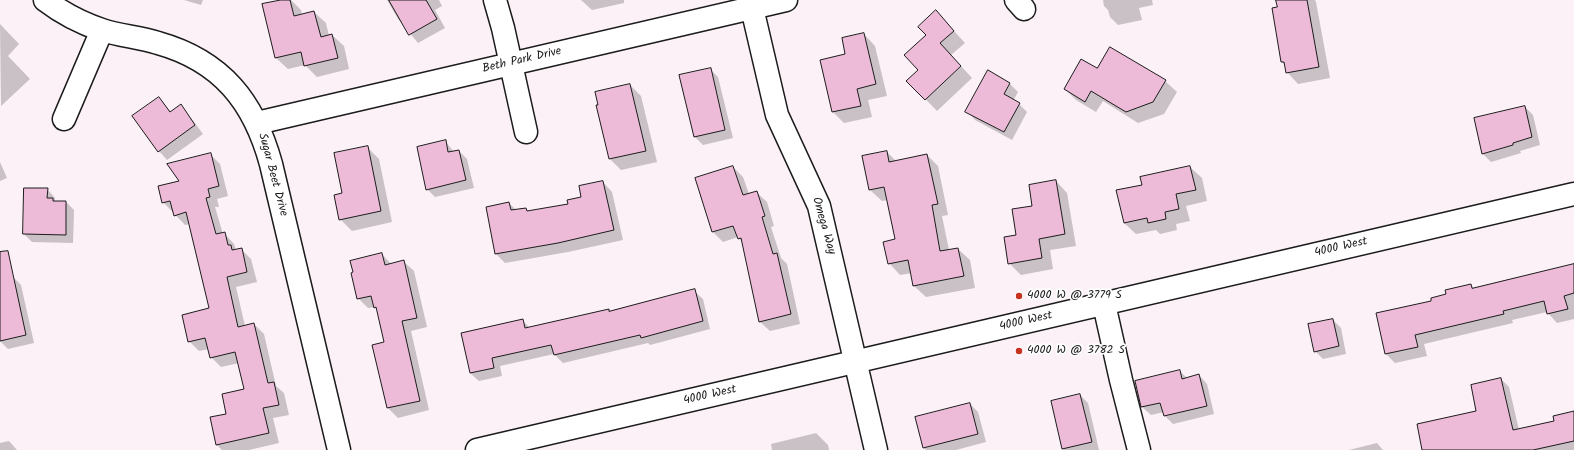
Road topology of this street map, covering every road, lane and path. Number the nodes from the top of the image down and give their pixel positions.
1 (45, 0) edge
2 (495, 0) edge
3 (786, 0) edge
4 (752, 8) junction
5 (102, 30) junction
6 (511, 63) junction
7 (64, 119) dead end
8 (257, 123) junction
9 (526, 132) dead end
10 (1574, 194) edge
11 (1104, 304) junction
12 (856, 362) junction
13 (539, 443) edge
14 (338, 450) edge
15 (477, 450) edge
16 (876, 450) edge
17 (1139, 450) edge

1 - 5 street, Sugar Beet Drive
2 - 6 street
3 - 4 street, Beth Park Drive
4 - 6 street, Beth Park Drive
4 - 12 street, Omega Way
5 - 7 street
5 - 8 street, Sugar Beet Drive
6 - 8 street, Beth Park Drive
6 - 9 street
8 - 14 street, Sugar Beet Drive
10 - 11 street, 4000 West
11 - 12 street, 4000 West
11 - 17 street
12 - 13 street, 4000 West
12 - 16 street, Omega Way
13 - 15 street, 4000 West

